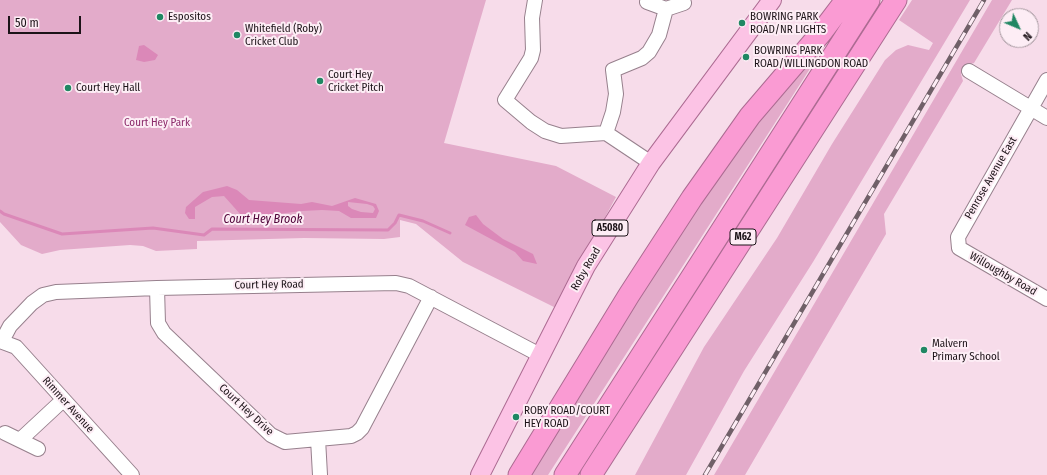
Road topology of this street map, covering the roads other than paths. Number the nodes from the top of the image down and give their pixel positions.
1 (535, 0) edge
2 (772, 0) edge
3 (846, 0) edge
4 (869, 0) edge
5 (896, 0) edge
6 (648, 2) dead end
7 (684, 3) dead end
8 (666, 9) junction
9 (969, 71) dead end
10 (1047, 80) edge
11 (1031, 108) junction
12 (1047, 118) edge
13 (606, 133) junction
14 (651, 163) junction
15 (959, 248) joint
16 (156, 288) junction
17 (430, 297) junction
18 (1047, 299) edge
19 (702, 301) junction
20 (1, 341) edge
21 (540, 355) junction
22 (63, 400) junction
23 (5, 433) dead end
24 (318, 439) junction
25 (20, 440) junction
26 (38, 449) dead end
27 (132, 475) edge
28 (320, 475) edge
29 (480, 475) edge
30 (519, 475) edge
31 (565, 475) edge
32 (591, 475) edge
33 (601, 475) edge

1 - 13 street
2 - 14 main road, Roby Road / A5080
3 - 30 highway
4 - 31 highway, M62
5 - 19 highway, M62
6 - 8 street
7 - 8 street
8 - 13 street
9 - 11 street
10 - 11 street, Penrose Avenue East
11 - 12 street
11 - 15 street, Penrose Avenue East
13 - 14 street
14 - 21 main road, Roby Road / A5080
15 - 18 street, Willoughby Road
16 - 17 street, Court Hey Road
16 - 20 street, Court Hey Road
16 - 24 street, Court Hey Drive
17 - 21 street, Court Hey Road
17 - 24 street, Court Hey Drive
19 - 32 highway, M62
19 - 33 highway
20 - 22 street, Rimmer Avenue
21 - 29 main road, Roby Road / A5080
22 - 25 street
22 - 27 street, Rimmer Avenue
23 - 25 street
24 - 28 street
25 - 26 street

